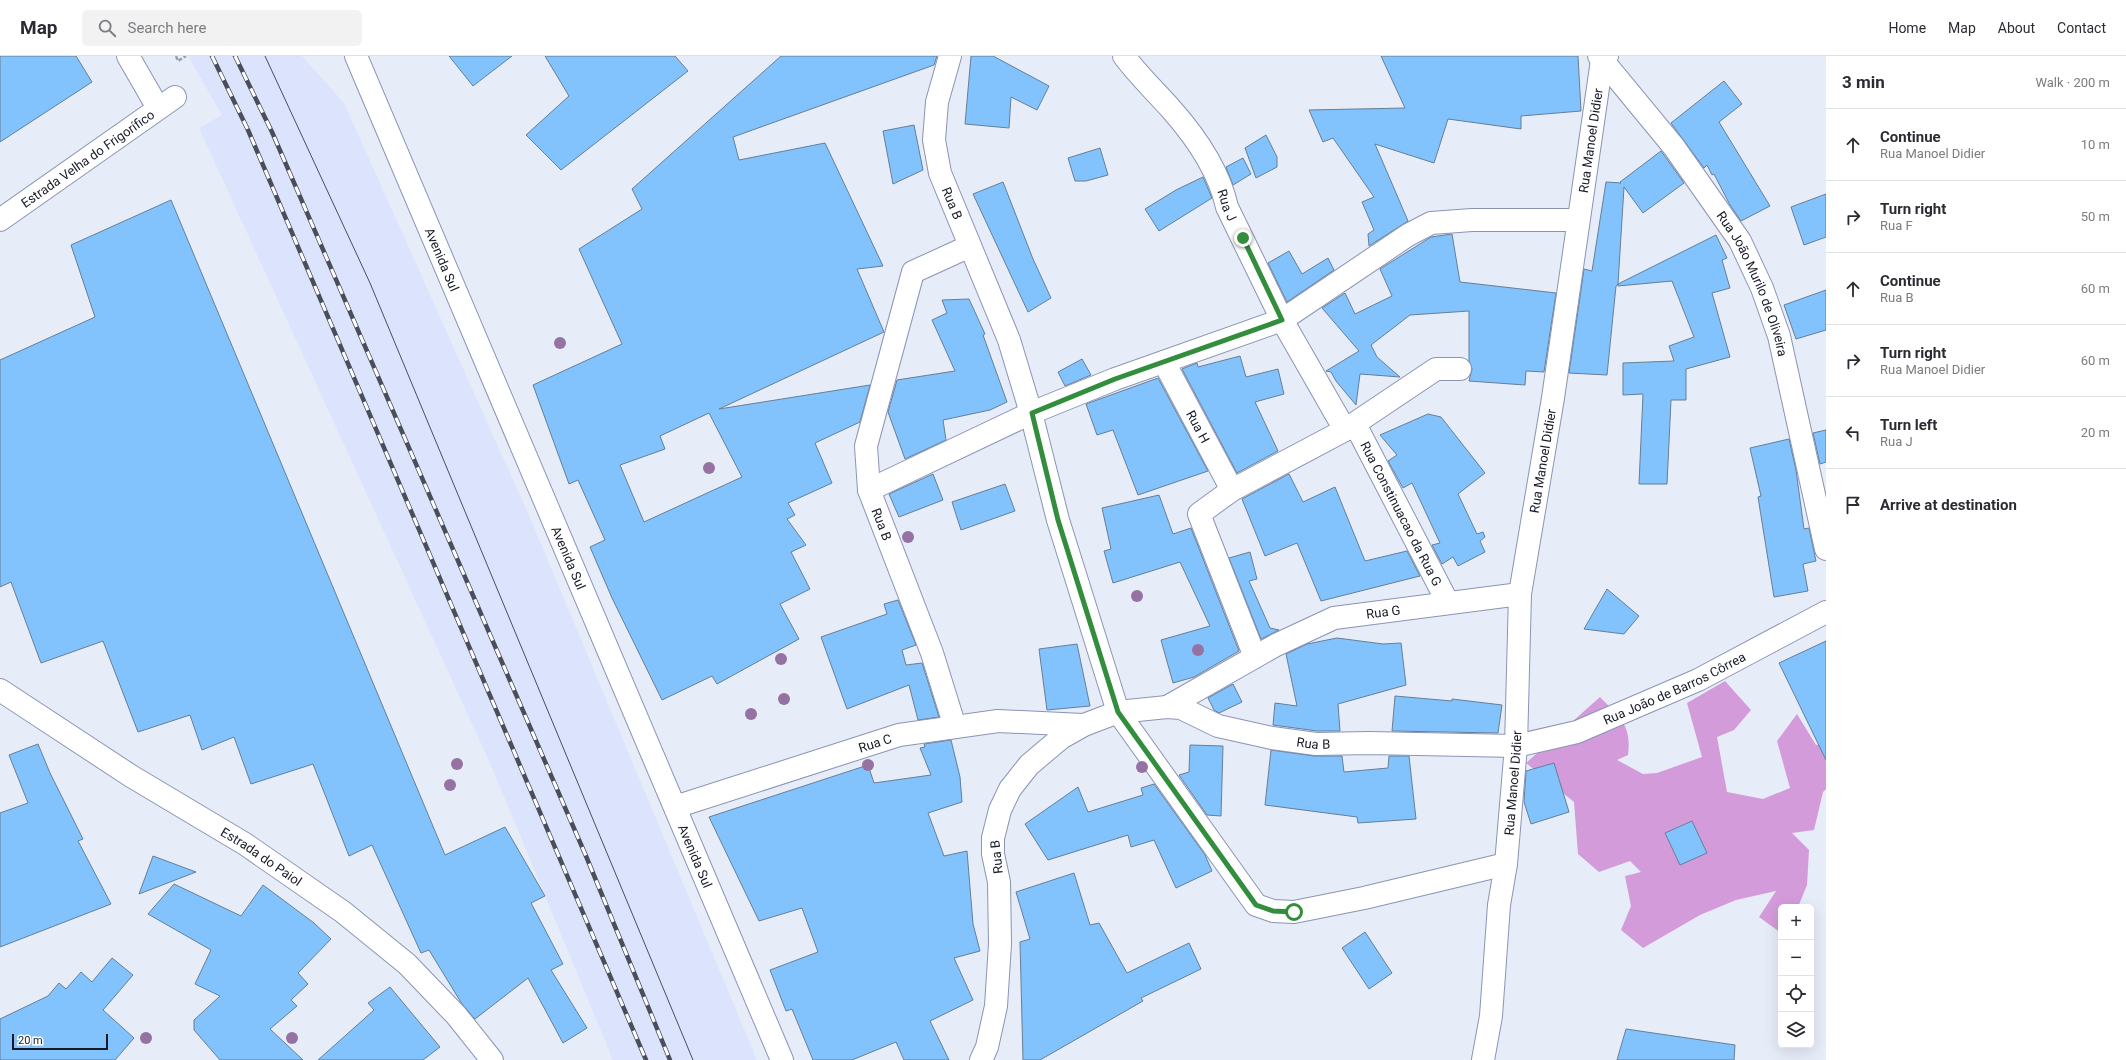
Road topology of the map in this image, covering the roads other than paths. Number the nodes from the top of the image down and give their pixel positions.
1 (128, 56) edge
2 (356, 56) edge
3 (950, 56) edge
4 (1124, 56) edge
5 (1603, 57) edge
6 (0, 220) edge
7 (1578, 220) junction
8 (970, 246) junction
9 (1282, 320) junction
10 (1164, 362) junction
11 (1460, 369) dead end
12 (1032, 413) junction
13 (1350, 427) junction
14 (869, 490) junction
15 (1232, 490) junction
16 (1826, 549) edge
17 (1520, 594) junction
18 (1448, 604) junction
19 (1826, 612) edge
20 (1255, 657) junction
21 (0, 690) edge
22 (1167, 707) junction
23 (1118, 712) junction
24 (1084, 725) junction
25 (955, 727) junction
26 (1516, 746) junction
27 (675, 807) junction
28 (1506, 864) junction
29 (492, 1060) edge
30 (782, 1060) edge
31 (981, 1060) edge
32 (1484, 1060) edge

1 - 6 street, Estrada Velha do Frigorífico
2 - 27 street, Avenida Sul
3 - 8 street, Rua B
4 - 9 street, Rua J
5 - 7 street, Rua Manoel Didier
5 - 16 street, Rua João Murilo de Oliveira
7 - 9 street
7 - 17 street, Rua Manoel Didier
8 - 12 street, Rua B
8 - 14 street
9 - 10 street
9 - 13 street, Rua J
10 - 12 street
10 - 15 street, Rua H
11 - 13 street
12 - 14 street, Rua B
12 - 23 street, Rua B
13 - 15 street
13 - 18 street, Rua Constinuacao da Rua G
14 - 25 street, Rua B
15 - 20 street
17 - 18 street, Rua G
17 - 26 street, Rua Manoel Didier
18 - 20 street, Rua G
19 - 26 street, Rua João de Barros Côrrea
20 - 22 street, Rua G
21 - 29 street, Estrada do Paiol
22 - 23 street, Rua B
22 - 26 street, Rua B
23 - 24 street, Rua B
23 - 28 street
24 - 25 street, Rua C
24 - 31 street, Rua B
25 - 27 street, Rua C
26 - 28 street, Rua Manoel Didier
27 - 30 street, Avenida Sul
28 - 32 street, Rua Manoel Didier

